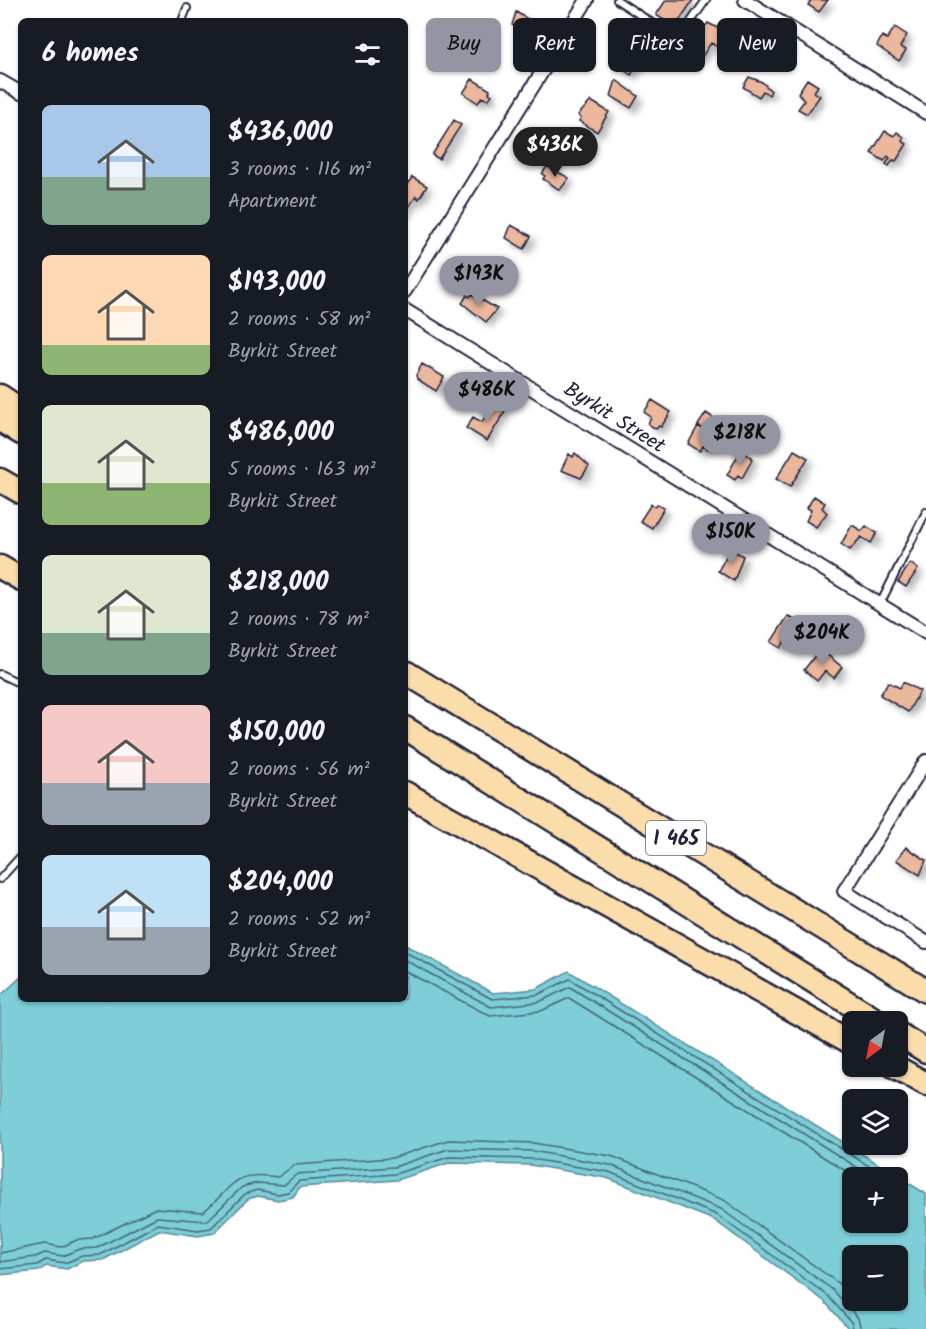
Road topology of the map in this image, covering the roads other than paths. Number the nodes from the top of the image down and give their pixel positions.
1 (588, 0) edge
2 (617, 0) edge
3 (706, 0) edge
4 (745, 0) edge
5 (187, 8) dead end
6 (183, 18) edge
7 (644, 18) edge
8 (693, 18) edge
9 (0, 81) edge
10 (18, 91) edge
11 (926, 114) edge
12 (408, 286) edge
13 (408, 312) edge
14 (0, 396) edge
15 (18, 408) edge
16 (0, 420) edge
17 (18, 431) edge
18 (0, 480) edge
19 (18, 490) edge
20 (0, 492) edge
21 (18, 501) edge
22 (926, 512) edge
23 (0, 567) edge
24 (18, 577) edge
25 (880, 604) junction
26 (926, 633) edge
27 (408, 673) edge
28 (0, 674) edge
29 (18, 683) edge
30 (408, 730) edge
31 (926, 761) edge
32 (408, 795) edge
33 (18, 859) edge
34 (0, 879) edge
35 (926, 942) edge
36 (926, 991) edge
37 (861, 1011) edge
38 (842, 1037) edge
39 (908, 1040) edge
40 (926, 1051) edge
41 (908, 1074) edge
42 (926, 1084) edge

1 - 12 street
2 - 7 lane
3 - 8 lane
4 - 11 street
5 - 6 lane
9 - 10 street
13 - 25 street, Byrkit Street
14 - 15 highway
16 - 17 highway
18 - 19 highway
20 - 21 highway
22 - 25 lane
23 - 24 highway
25 - 26 street, Byrkit Street
27 - 36 highway, I 465
28 - 29 lane
30 - 37 highway, I 465
31 - 35 street
32 - 38 highway
33 - 34 lane
39 - 40 highway
41 - 42 highway

